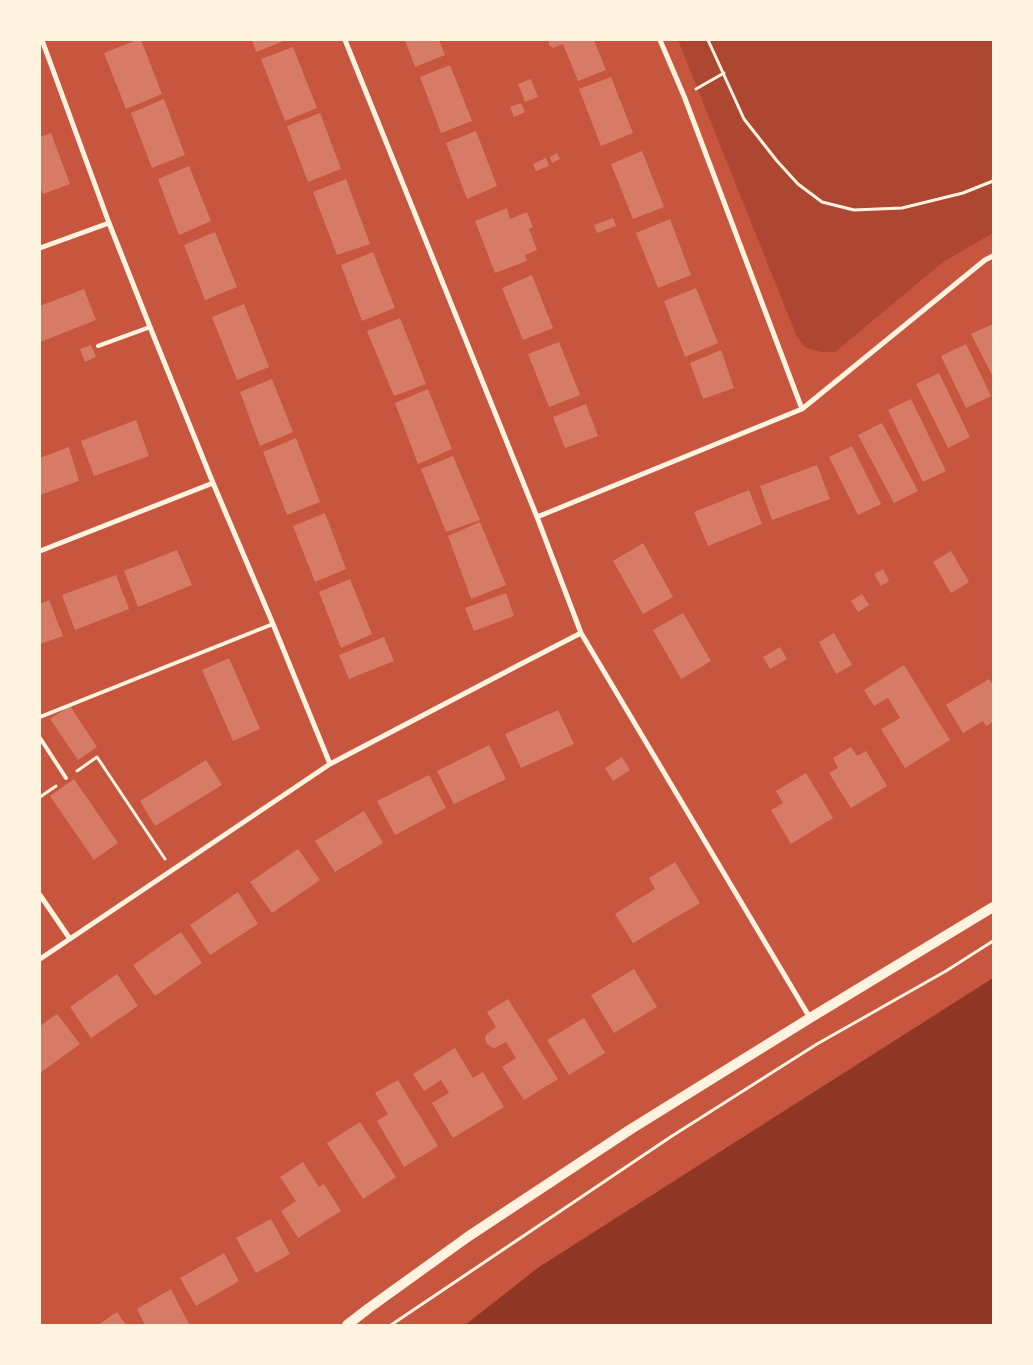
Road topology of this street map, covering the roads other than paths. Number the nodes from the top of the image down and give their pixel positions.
1 (42, 40) edge
2 (345, 40) edge
3 (660, 40) edge
4 (109, 223) junction
5 (40, 248) edge
6 (993, 256) edge
7 (150, 326) junction
8 (98, 346) dead end
9 (802, 409) junction
10 (212, 483) junction
11 (537, 517) junction
12 (40, 551) edge
13 (273, 624) junction
14 (581, 633) junction
15 (40, 717) edge
16 (40, 738) edge
17 (330, 764) junction
18 (66, 778) road end
19 (40, 895) edge
20 (993, 908) edge
21 (70, 939) junction
22 (40, 959) edge
23 (810, 1018) junction
24 (347, 1325) edge

1 - 4 street
2 - 11 street
3 - 9 street
4 - 5 street
4 - 7 street
6 - 9 street
7 - 8 lane
7 - 10 street
9 - 11 street
10 - 12 street
10 - 13 street
11 - 14 street
13 - 15 lane
13 - 17 street
14 - 17 street
14 - 23 street
16 - 18 lane
17 - 21 street
19 - 21 street
20 - 23 main road
21 - 22 street
23 - 24 main road

